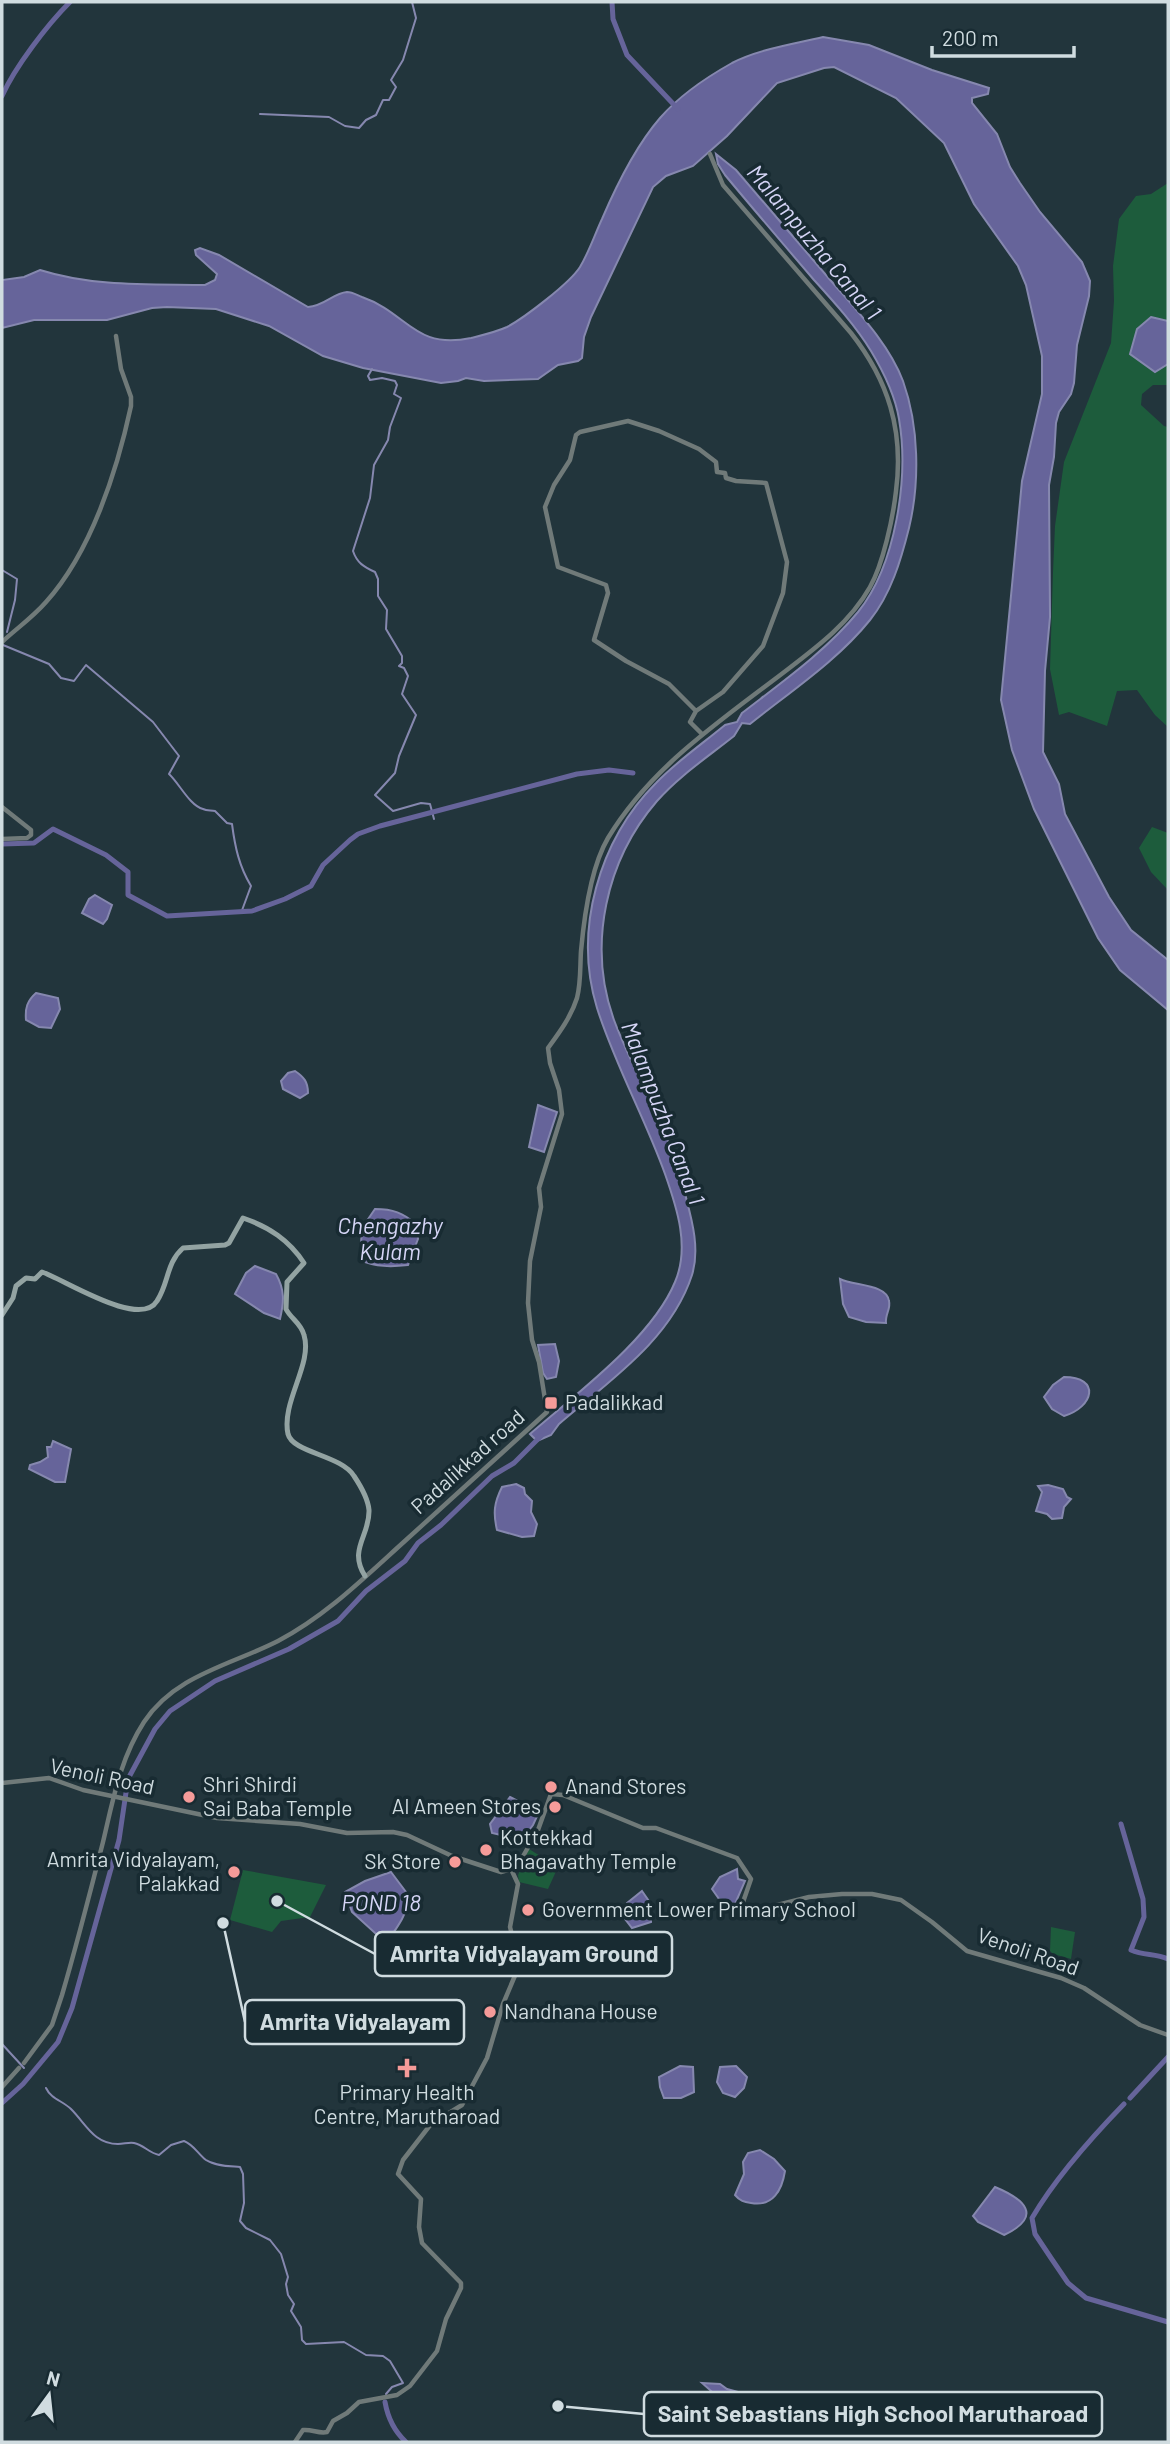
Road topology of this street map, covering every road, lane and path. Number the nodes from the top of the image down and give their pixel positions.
1 (710, 154) dead end
2 (116, 336) dead end
3 (2, 642) edge
4 (696, 711) junction
5 (702, 734) junction
6 (2, 807) edge
7 (2, 839) edge
8 (2, 1315) edge
9 (365, 1576) junction
10 (2, 1783) edge
11 (115, 1795) junction
12 (511, 1869) junction
13 (1168, 2035) edge
14 (2, 2087) edge
15 (295, 2442) edge

1 - 5 street
2 - 3 street
4 - 4 street
4 - 5 street
5 - 9 street, Padalikkad road
6 - 7 street
8 - 9 main road
9 - 11 street, Padalikkad road
10 - 11 street, Venoli Road
11 - 12 street, Venoli Road
11 - 14 street, Padalikkad road
12 - 13 street, Venoli Road
12 - 15 street

